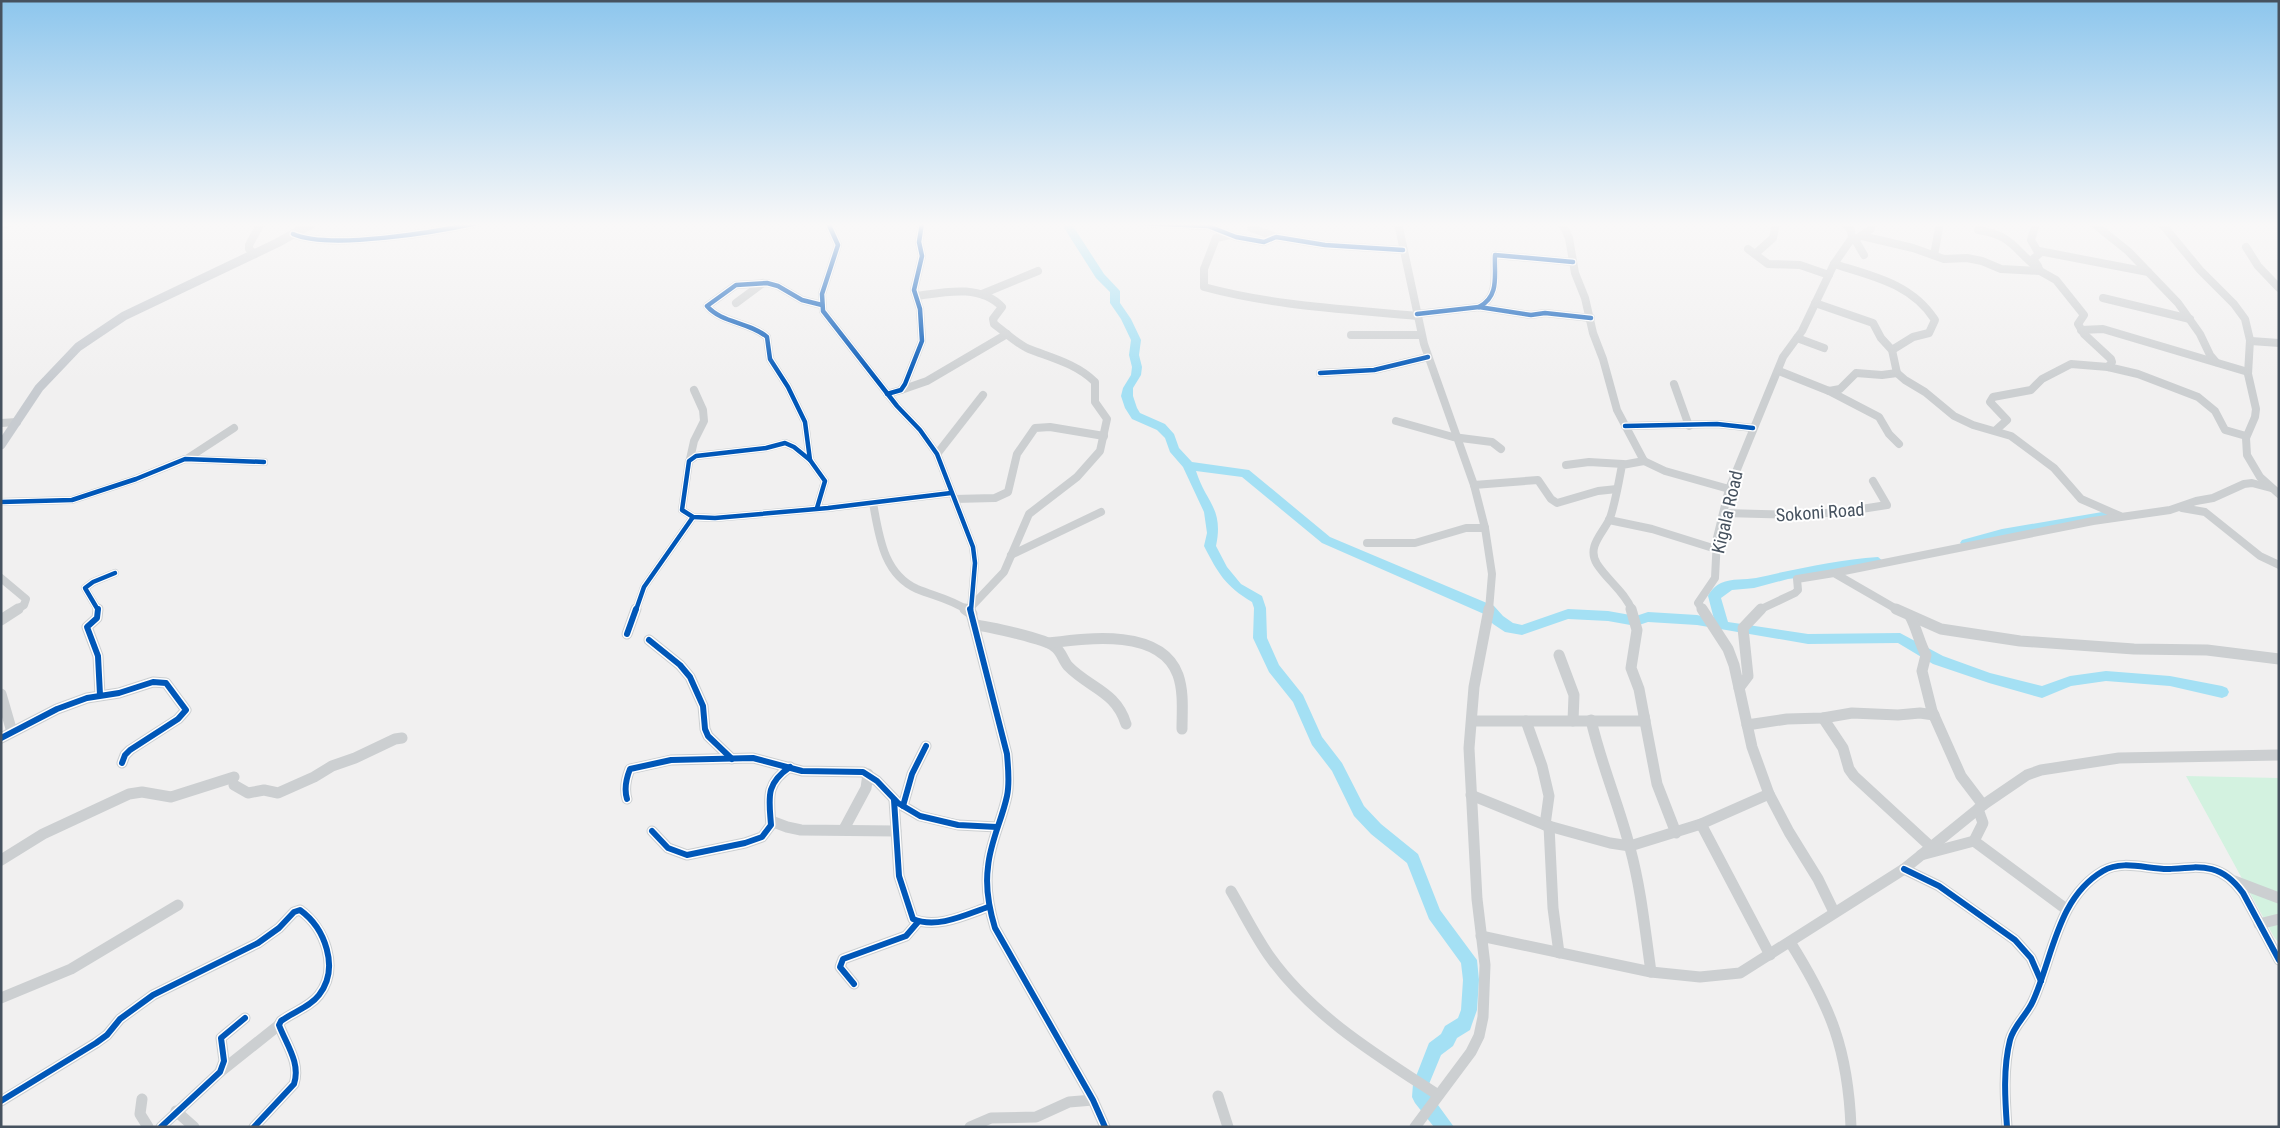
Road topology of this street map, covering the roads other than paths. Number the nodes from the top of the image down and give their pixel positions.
1 (1830, 275) edge
2 (209, 276) edge
3 (827, 276) edge
4 (917, 276) edge
5 (1027, 276) edge
6 (1204, 276) edge
7 (1409, 276) edge
8 (1494, 276) edge
9 (1577, 276) edge
10 (1867, 276) edge
11 (2049, 276) edge
12 (2152, 276) edge
13 (2206, 276) edge
14 (2267, 276) edge
15 (763, 283) junction
16 (2279, 288) edge
17 (982, 294) junction
18 (917, 296) junction
19 (2103, 298) dead end
20 (736, 303) dead end
21 (1815, 303) junction
22 (822, 304) junction
23 (1479, 307) junction
24 (1417, 315) junction
25 (1591, 318) junction
26 (2190, 319) junction
27 (2082, 330) junction
28 (1007, 334) junction
29 (1351, 335) dead end
30 (1421, 335) junction
31 (1797, 338) junction
32 (2250, 340) junction
33 (2279, 343) edge
34 (1824, 348) dead end
35 (1892, 350) junction
36 (1428, 357) junction
37 (2216, 362) junction
38 (2108, 367) junction
39 (1779, 371) junction
40 (2248, 372) junction
41 (1320, 373) dead end
42 (1896, 373) junction
43 (1674, 384) dead end
44 (694, 390) dead end
45 (900, 390) junction
46 (1829, 391) junction
47 (887, 394) junction
48 (983, 395) dead end
49 (1396, 421) dead end
50 (17, 422) junction
51 (1, 423) edge
52 (1625, 426) junction
53 (1689, 426) junction
54 (234, 428) dead end
55 (1753, 428) junction
56 (1996, 430) junction
57 (1104, 436) junction
58 (2246, 436) junction
59 (1458, 438) junction
60 (1899, 444) dead end
61 (1, 445) edge
62 (1502, 449) dead end
63 (937, 454) junction
64 (185, 459) junction
65 (690, 459) junction
66 (810, 460) junction
67 (1644, 461) junction
68 (264, 462) dead end
69 (1623, 464) junction
70 (1566, 465) dead end
71 (1873, 481) dead end
72 (1474, 486) junction
73 (2271, 488) junction
74 (1617, 489) junction
75 (1729, 489) junction
76 (2279, 494) edge
77 (952, 496) junction
78 (1, 502) edge
79 (873, 503) junction
80 (2179, 507) junction
81 (817, 508) junction
82 (1101, 512) dead end
83 (1724, 513) junction
84 (694, 517) junction
85 (2123, 517) junction
86 (1609, 520) junction
87 (1485, 528) junction
88 (1367, 543) dead end
89 (1716, 549) junction
90 (1011, 555) junction
91 (2279, 565) edge
92 (1834, 572) junction
93 (115, 573) dead end
94 (1, 578) edge
95 (971, 611) junction
96 (1910, 616) junction
97 (1, 620) edge
98 (974, 625) junction
99 (628, 634) dead end
100 (649, 640) dead end
101 (1049, 643) junction
102 (1559, 655) dead end
103 (2279, 659) edge
104 (1739, 688) junction
105 (1, 694) edge
106 (100, 695) junction
107 (1934, 716) junction
108 (1823, 718) junction
109 (1591, 720) junction
110 (1472, 721) junction
111 (1526, 721) junction
112 (1573, 721) junction
113 (1644, 721) junction
114 (1126, 724) dead end
115 (1747, 725) junction
116 (1182, 729) dead end
117 (12, 732) junction
118 (1, 738) edge
119 (402, 738) dead end
120 (926, 746) dead end
121 (2279, 756) edge
122 (732, 759) junction
123 (122, 763) dead end
124 (790, 767) junction
125 (868, 774) junction
126 (1769, 794) junction
127 (1471, 795) junction
128 (627, 799) dead end
129 (898, 803) junction
130 (1980, 806) junction
131 (771, 821) junction
132 (1701, 824) junction
133 (1547, 825) junction
134 (997, 827) junction
135 (844, 829) junction
136 (652, 831) dead end
137 (896, 831) junction
138 (1676, 833) junction
139 (1974, 841) junction
140 (1630, 846) junction
141 (1932, 847) junction
142 (1921, 855) junction
143 (1, 860) edge
144 (1904, 869) junction
145 (2234, 881) junction
146 (1231, 891) dead end
147 (2279, 898) edge
148 (178, 905) dead end
149 (988, 907) junction
150 (2066, 909) junction
151 (1834, 912) junction
152 (2279, 919) edge
153 (918, 922) junction
154 (2259, 924) junction
155 (1481, 936) junction
156 (1790, 942) junction
157 (1559, 953) junction
158 (1770, 955) junction
159 (2279, 960) edge
160 (1650, 972) junction
161 (2041, 980) junction
162 (854, 984) dead end
163 (1, 998) edge
164 (245, 1018) dead end
165 (279, 1025) junction
166 (220, 1072) junction
167 (1218, 1096) dead end
168 (1438, 1096) junction
169 (142, 1099) dead end
170 (1093, 1100) junction
171 (1, 1101) edge
172 (176, 1111) junction
173 (148, 1127) edge
174 (161, 1127) edge
175 (194, 1127) edge
176 (254, 1127) edge
177 (970, 1127) edge
178 (1105, 1127) edge
179 (1228, 1127) edge
180 (1415, 1127) edge
181 (1851, 1127) edge
182 (2007, 1127) edge

1 - 21 street, Kigala Road
2 - 50 main road
3 - 22 street
4 - 18 street
5 - 17 street
6 - 24 street
7 - 24 street
8 - 23 street
9 - 25 street
10 - 35 street
11 - 27 street
12 - 26 street
13 - 32 street
14 - 16 street
15 - 20 street
15 - 22 street
15 - 66 street
17 - 18 street
17 - 28 street
18 - 45 street
19 - 26 street
21 - 31 street, Kigala Road
21 - 35 street
22 - 47 street
23 - 24 street
23 - 25 street
24 - 30 street
25 - 52 street
26 - 37 street
27 - 37 street
27 - 38 street
28 - 45 street
28 - 57 street
29 - 30 street
30 - 36 street
31 - 34 street
31 - 39 street, Kigala Road
32 - 33 street
32 - 40 street
35 - 42 street
36 - 41 street
36 - 59 street
37 - 40 street
38 - 56 street
38 - 58 street
39 - 46 street
39 - 55 street, Kigala Road
40 - 58 street
42 - 46 street
42 - 56 street
43 - 53 street
44 - 65 street
45 - 47 street
46 - 60 street
47 - 63 street
48 - 63 street
49 - 59 street
50 - 51 street
50 - 61 main road
52 - 53 street
52 - 67 street
53 - 55 street
54 - 64 street
55 - 75 street, Kigala Road
56 - 85 street
57 - 77 street
57 - 90 street
58 - 73 street
59 - 62 street
59 - 72 street
63 - 77 street
64 - 68 street
64 - 78 street
65 - 66 street
65 - 84 street
66 - 81 street
67 - 69 street
67 - 75 street
69 - 70 street
69 - 74 street
71 - 83 street, Sokoni Road
72 - 74 street
72 - 87 street
73 - 76 street
73 - 80 street
74 - 86 street
75 - 83 street, Kigala Road
77 - 79 street
77 - 95 street
79 - 81 street
79 - 95 street
80 - 85 street
80 - 91 street
81 - 84 street
82 - 90 street
83 - 89 street, Kigala Road
84 - 99 street
85 - 92 street
86 - 89 street
86 - 113 street
87 - 88 street
87 - 110 street
89 - 104 street, Kigala Road
90 - 95 street
92 - 96 street
92 - 104 street
93 - 106 street
94 - 97 street
95 - 98 street
96 - 103 street
96 - 107 street
98 - 101 street
98 - 134 street
100 - 122 street
101 - 114 street
101 - 116 street
102 - 112 street
104 - 115 street, Kigala Road
105 - 117 street
106 - 117 street
106 - 123 street
107 - 108 street
107 - 130 street
108 - 115 street
108 - 141 street
109 - 112 street
109 - 113 street
109 - 140 street
110 - 111 street
110 - 127 street
111 - 112 street
111 - 133 street
113 - 138 street
115 - 126 street, Kigala Road
117 - 118 street
119 - 143 street
120 - 129 street
121 - 130 street
122 - 124 street
122 - 128 street
124 - 125 street
124 - 131 street
125 - 129 street
125 - 135 street
126 - 132 street
126 - 151 street, Kigala Road
127 - 133 street
127 - 155 street
129 - 134 street
129 - 137 street
130 - 139 street
130 - 141 street
131 - 135 street
131 - 136 street
132 - 138 street
132 - 158 street
133 - 140 street
133 - 157 street
134 - 149 street
135 - 137 street
137 - 153 street
138 - 140 street
139 - 142 street
139 - 150 street
140 - 160 street
141 - 142 street
142 - 144 street
144 - 151 street
144 - 161 street
145 - 147 street
145 - 150 street
145 - 154 street
146 - 168 street
148 - 163 street
149 - 153 street
149 - 170 street
150 - 161 street
151 - 156 street
152 - 154 street
153 - 162 street
154 - 159 street
155 - 157 street
155 - 168 street
156 - 158 street
156 - 181 street
157 - 160 street
158 - 160 street
161 - 182 street
164 - 166 street
165 - 166 street
165 - 171 street
165 - 176 street
166 - 172 street
167 - 179 street
168 - 180 street
169 - 173 street
170 - 177 street
170 - 178 street
172 - 174 street
172 - 175 street

